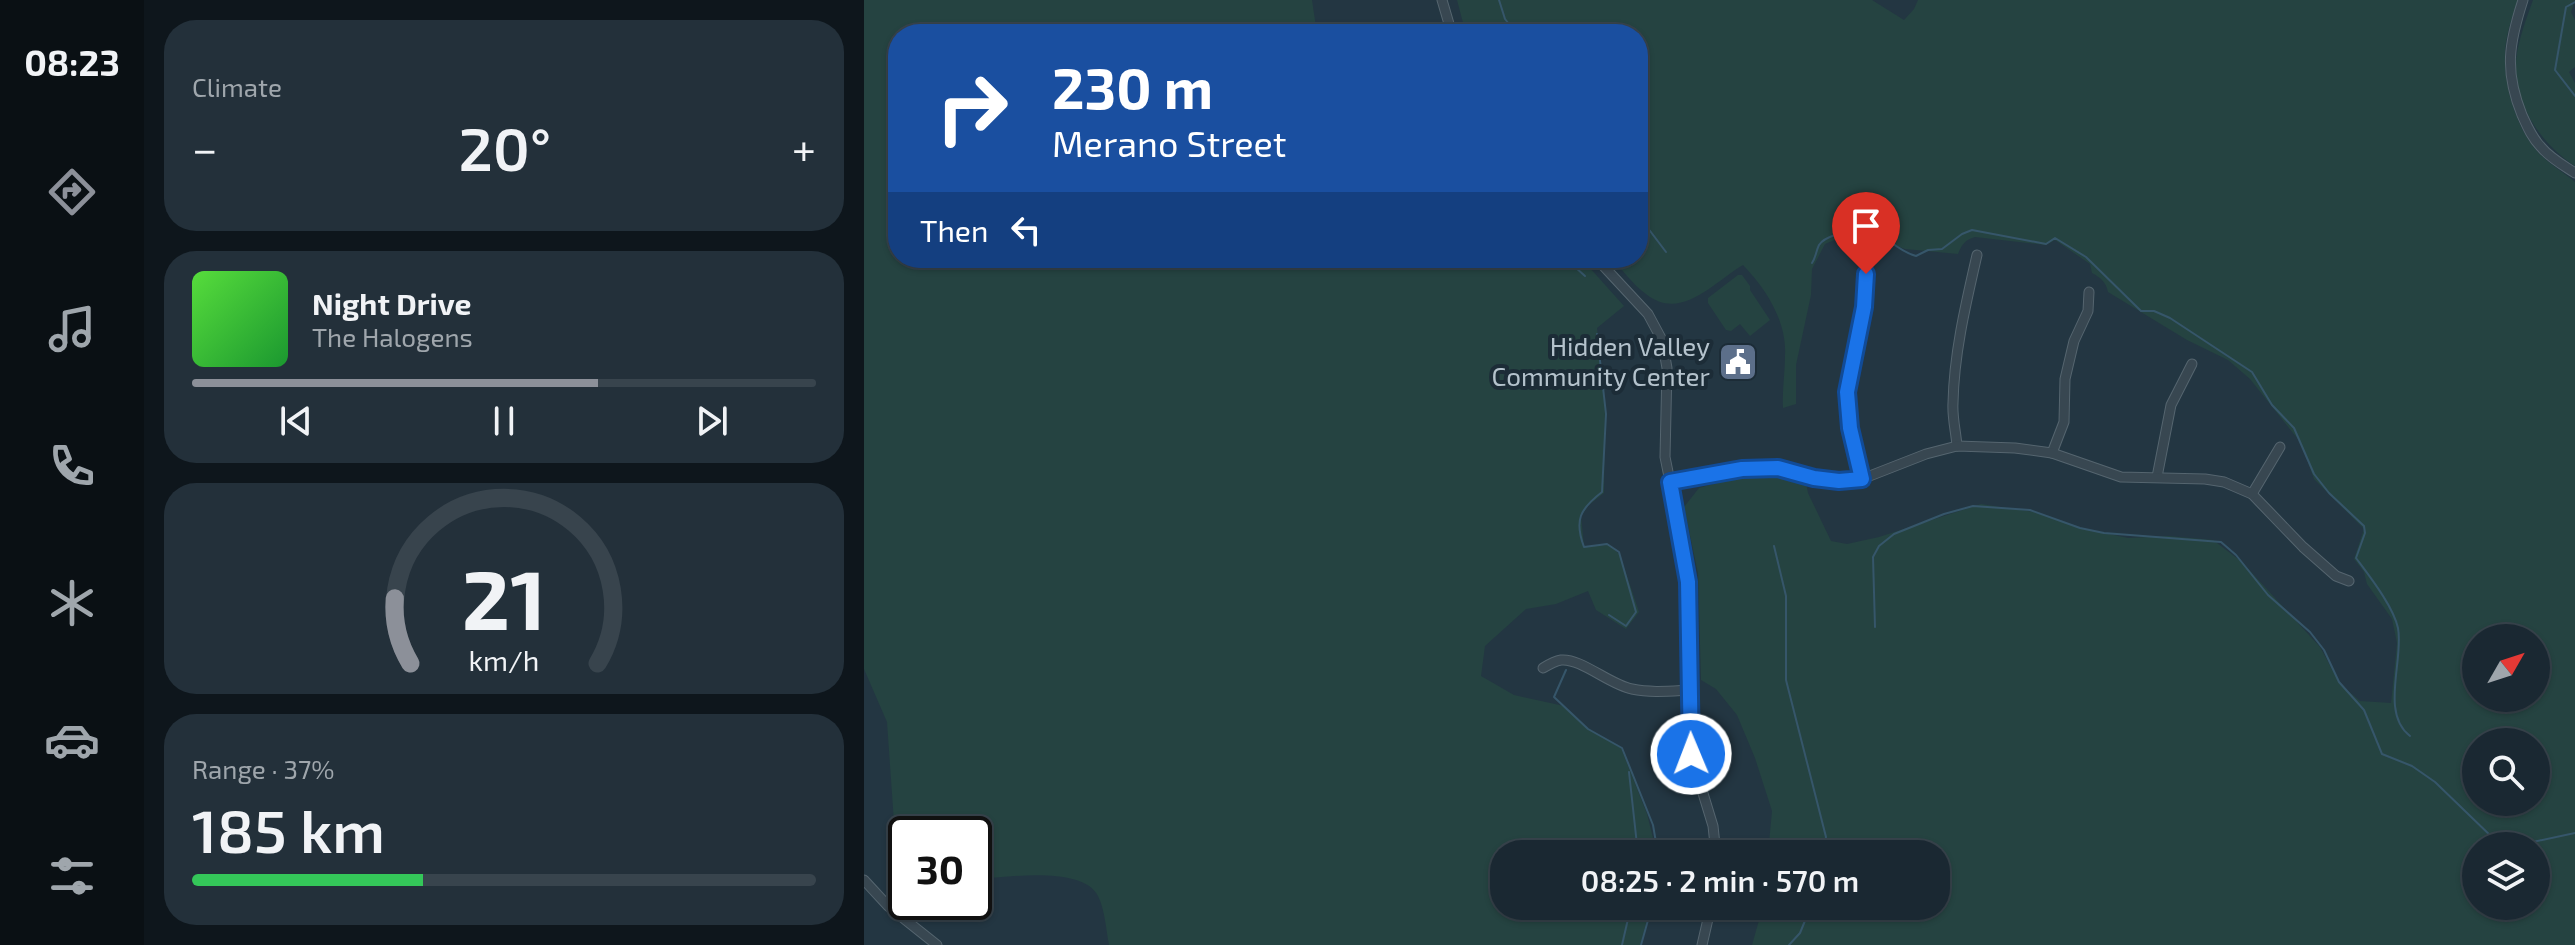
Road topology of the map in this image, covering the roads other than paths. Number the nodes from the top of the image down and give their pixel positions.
1 (1442, 0) edge
2 (2523, 0) edge
3 (1449, 24) edge
4 (2575, 173) edge
5 (1863, 250) dead end
6 (1977, 255) dead end
7 (1605, 268) edge
8 (2089, 292) dead end
9 (2192, 364) dead end
10 (1957, 446) junction
11 (2280, 447) dead end
12 (2052, 453) junction
13 (2157, 477) junction
14 (1862, 479) junction
15 (1670, 482) junction
16 (2252, 494) junction
17 (2349, 581) dead end
18 (1543, 668) dead end
19 (1690, 690) junction
20 (1714, 840) edge
21 (864, 880) edge
22 (1708, 920) edge
23 (937, 945) edge
24 (1702, 945) edge

1 - 3 street
2 - 4 street
5 - 14 street
6 - 10 street
7 - 15 street
8 - 12 street
9 - 13 street
10 - 12 street
10 - 14 street
11 - 16 street
12 - 13 street
13 - 16 street
14 - 15 street
15 - 19 street
16 - 17 street
18 - 19 street
19 - 20 street
21 - 23 street
22 - 24 street

